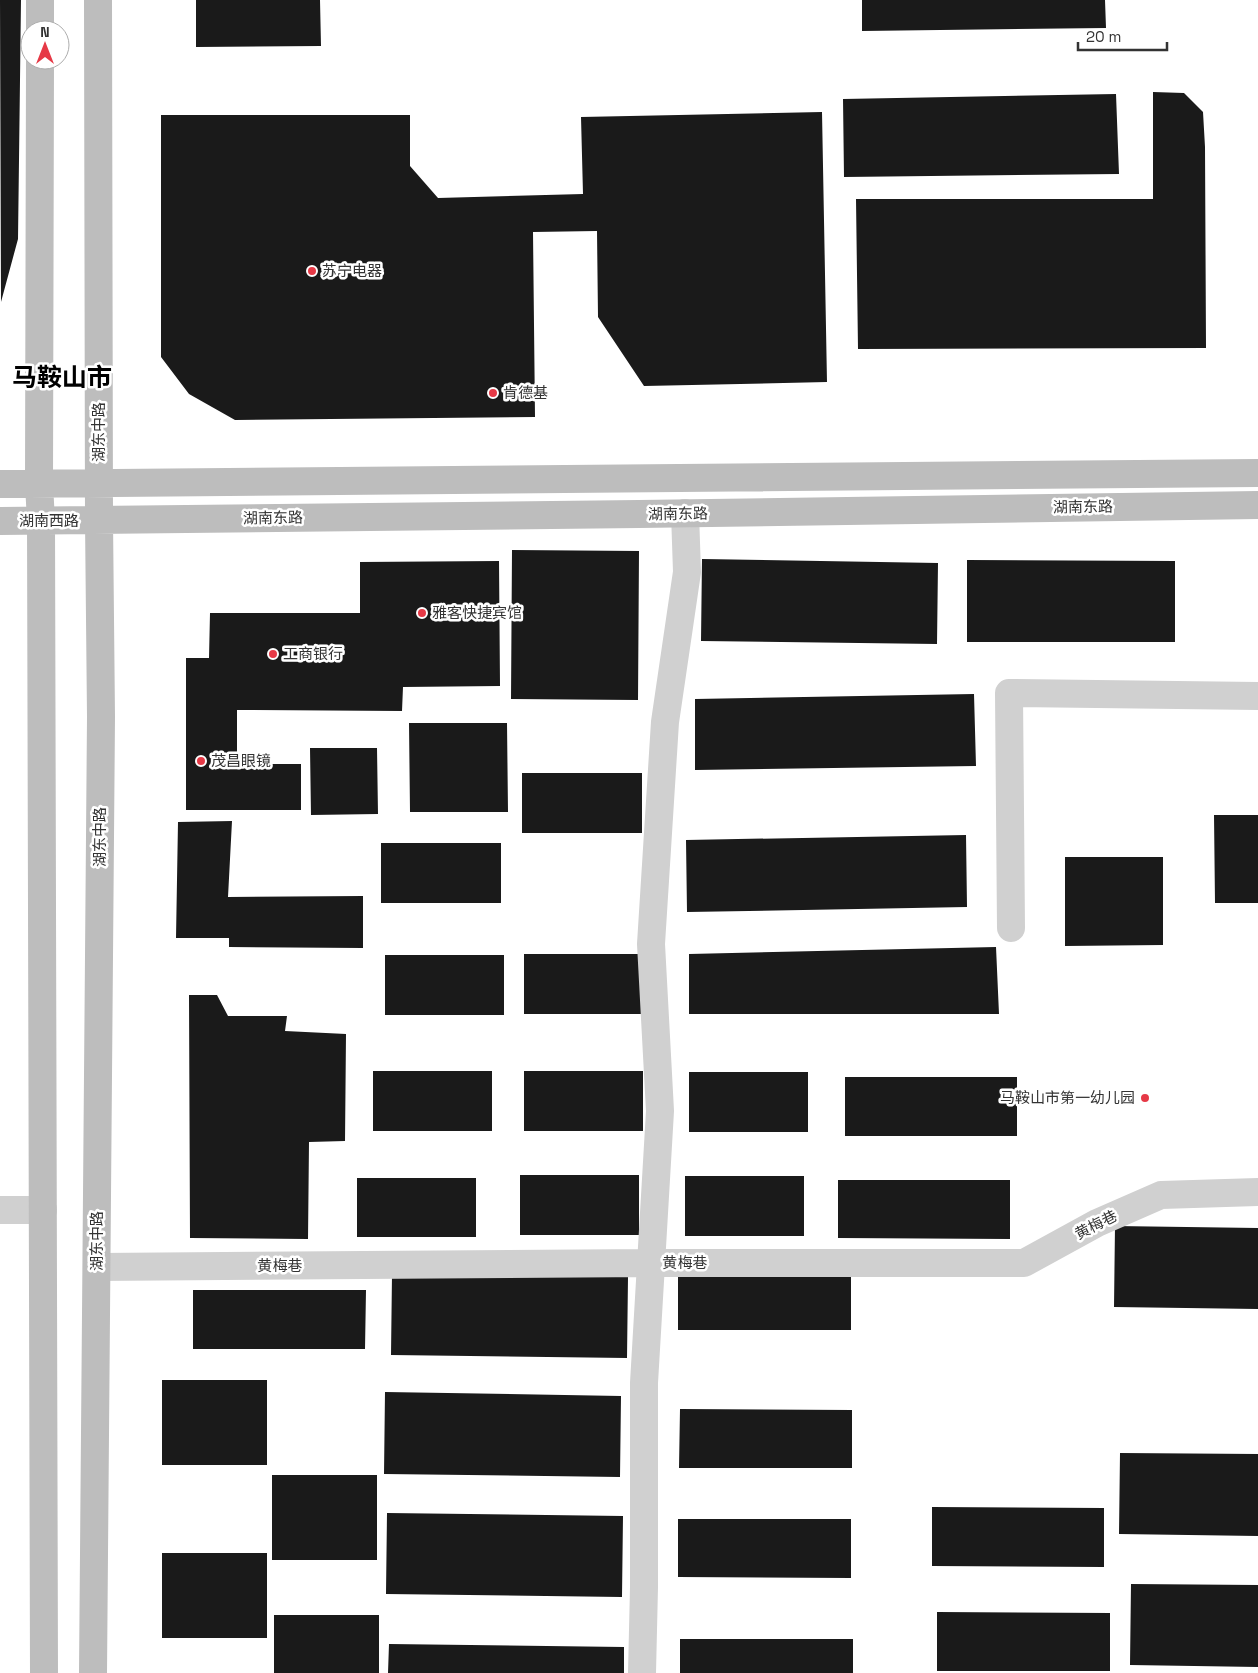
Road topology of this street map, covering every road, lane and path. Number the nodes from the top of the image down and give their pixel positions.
1 (40, 0) edge
2 (98, 0) edge
3 (40, 20) edge
4 (40, 70) edge
5 (1258, 474) edge
6 (0, 484) edge
7 (39, 484) junction
8 (99, 484) junction
9 (1258, 505) edge
10 (685, 513) junction
11 (99, 520) junction
12 (0, 521) edge
13 (41, 521) junction
14 (1258, 696) edge
15 (1012, 928) dead end
16 (1258, 1192) edge
17 (0, 1210) edge
18 (43, 1210) junction
19 (651, 1263) junction
20 (96, 1268) junction
21 (44, 1673) edge
22 (93, 1673) edge
23 (642, 1673) edge

1 - 3 main road
2 - 8 main road, 湖东中路
4 - 7 main road
5 - 8 main road
6 - 7 main road
7 - 8 main road
7 - 13 main road
8 - 11 main road, 湖东中路
9 - 10 main road, 湖南东路
10 - 11 main road, 湖南东路
10 - 19 street
11 - 13 main road, 湖南西路
11 - 20 main road, 湖东中路
12 - 13 main road, 湖南西路
13 - 18 main road
14 - 15 street
16 - 19 street, 黄梅巷
17 - 18 street
18 - 21 main road
19 - 20 street, 黄梅巷
19 - 23 street
20 - 22 main road, 湖东中路

